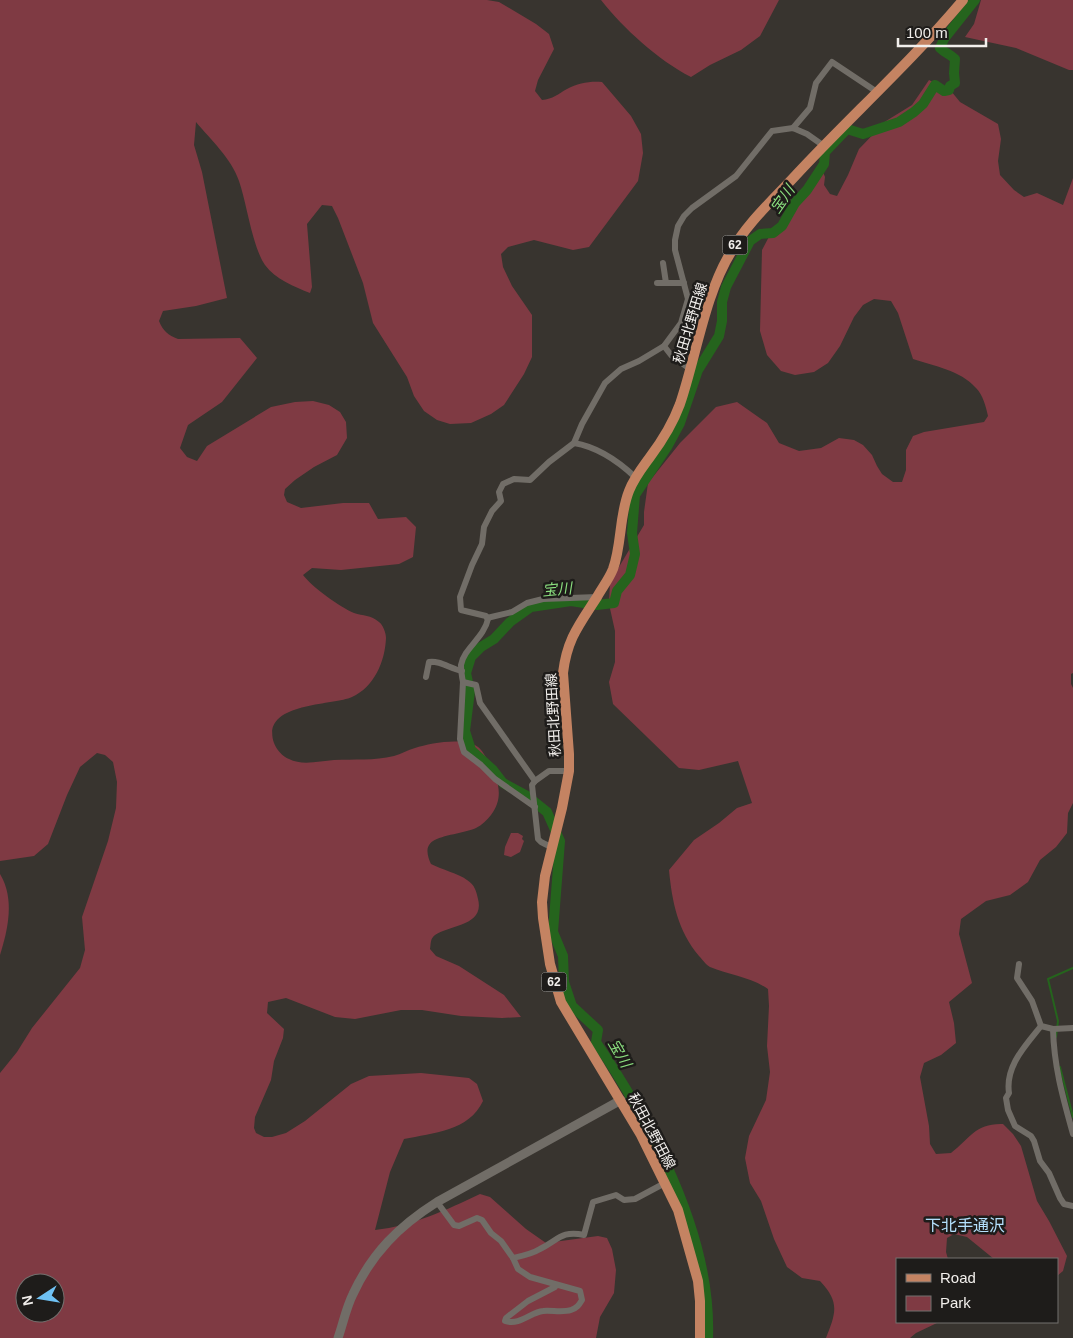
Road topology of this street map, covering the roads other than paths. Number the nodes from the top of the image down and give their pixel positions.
1 (963, 0) edge
2 (877, 92) junction
3 (793, 128) junction
4 (824, 146) junction
5 (663, 263) dead end
6 (657, 283) dead end
7 (666, 283) junction
8 (684, 283) junction
9 (688, 299) junction
10 (711, 299) junction
11 (664, 346) junction
12 (690, 369) junction
13 (574, 443) junction
14 (635, 476) junction
15 (596, 599) junction
16 (487, 618) junction
17 (462, 671) junction
18 (426, 677) dead end
19 (467, 683) junction
20 (569, 772) junction
21 (536, 781) junction
22 (534, 803) junction
23 (552, 844) junction
24 (1019, 964) dead end
25 (1041, 1026) junction
26 (1073, 1028) edge
27 (1053, 1029) junction
28 (621, 1100) junction
29 (1073, 1134) edge
30 (665, 1184) junction
31 (437, 1202) junction
32 (1073, 1206) edge
33 (513, 1258) junction
34 (555, 1284) junction
35 (338, 1338) edge
36 (700, 1338) edge

1 - 2 main road, 秋田北野田線 / 62
2 - 3 street
2 - 4 main road, 秋田北野田線 / 62
3 - 4 street
3 - 8 street
4 - 10 main road, 秋田北野田線 / 62
5 - 7 street
6 - 7 street
7 - 8 street
8 - 9 street
9 - 10 street
9 - 11 street
10 - 12 main road, 秋田北野田線 / 62
11 - 12 street
11 - 13 street
12 - 14 main road, 秋田北野田線 / 62
13 - 14 street
13 - 16 street
14 - 15 main road, 秋田北野田線 / 62
15 - 16 street
15 - 20 main road, 秋田北野田線 / 62
16 - 17 street
17 - 18 street
17 - 19 street
19 - 21 street
19 - 22 street
20 - 21 street
20 - 23 main road, 秋田北野田線 / 62
21 - 22 street
22 - 23 street
23 - 28 main road, 秋田北野田線 / 62
24 - 25 street
25 - 27 street
25 - 32 street
26 - 27 street
27 - 29 street
28 - 30 main road, 秋田北野田線 / 62
28 - 31 street
30 - 33 street
30 - 36 main road, 秋田北野田線 / 62
31 - 33 street
31 - 35 street
33 - 34 street
34 - 34 street

